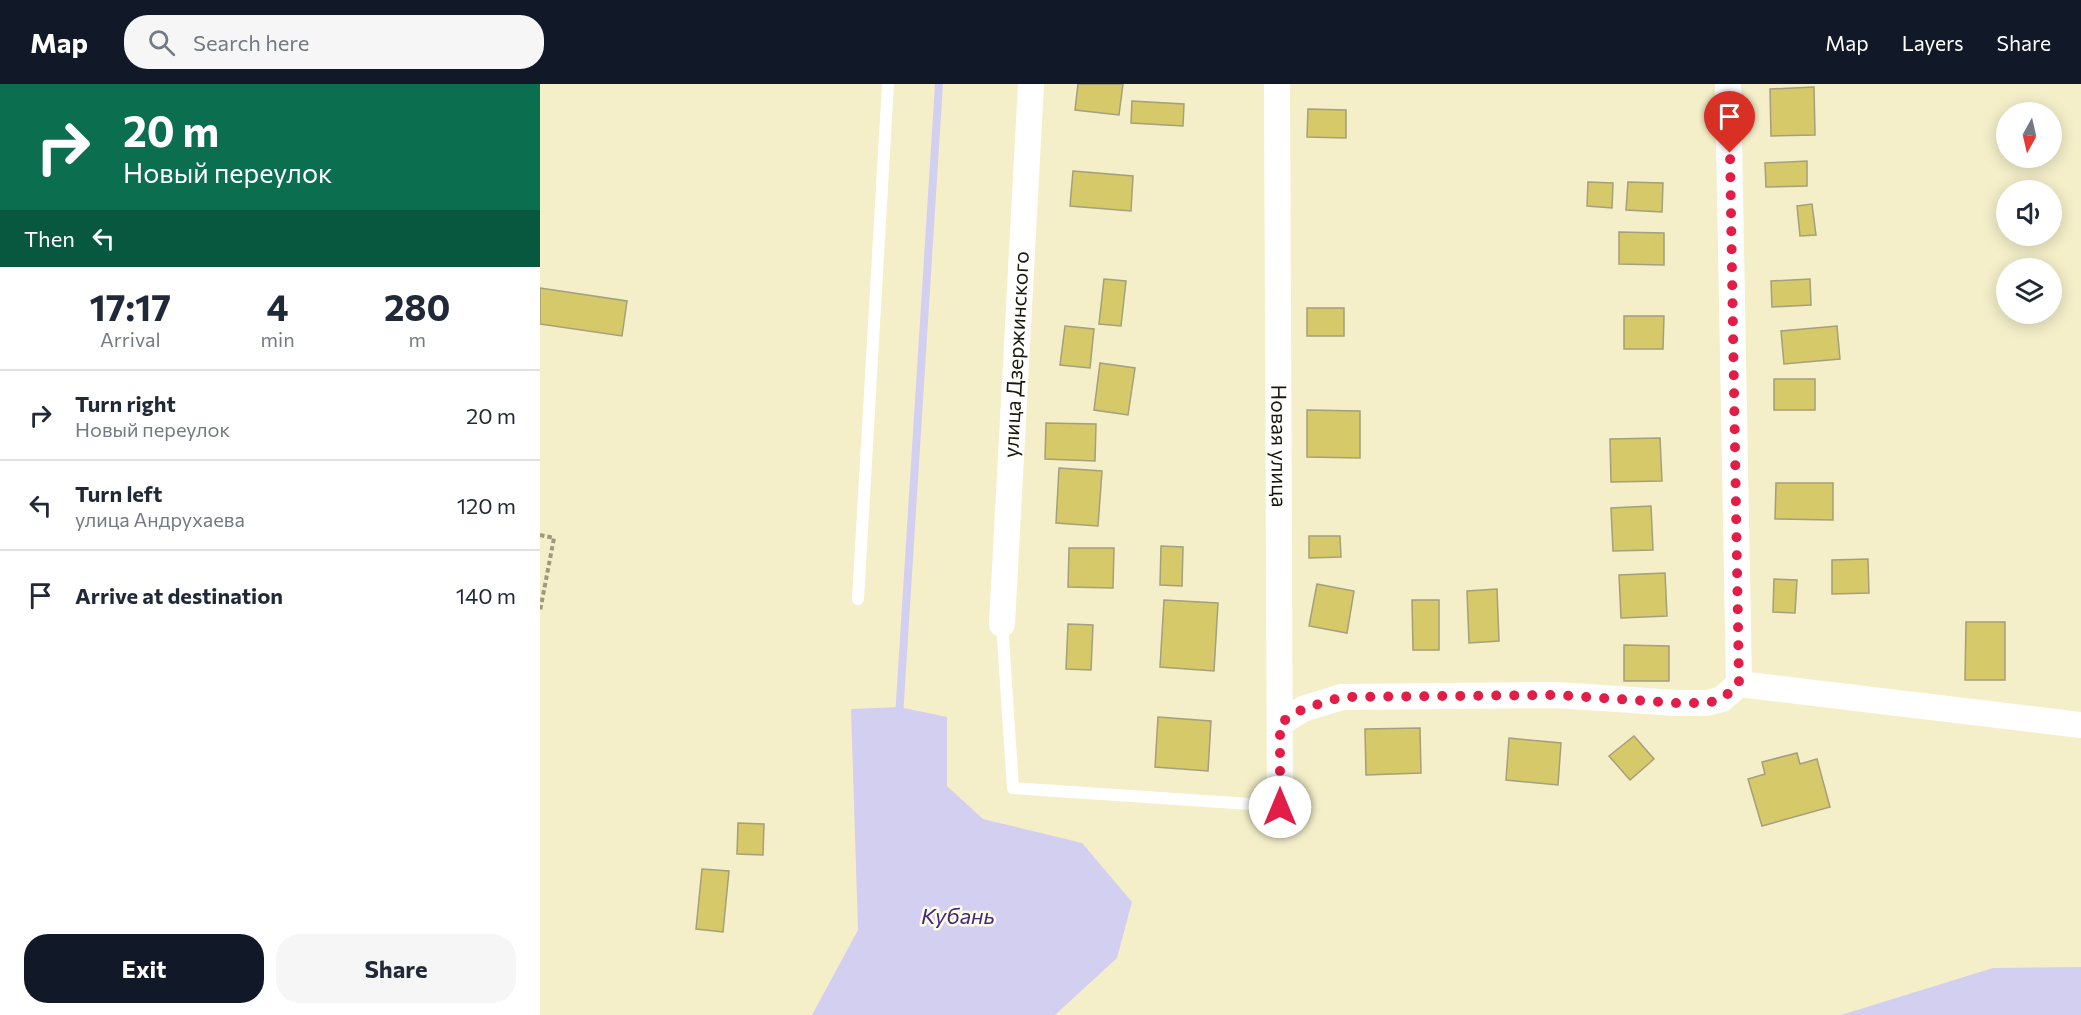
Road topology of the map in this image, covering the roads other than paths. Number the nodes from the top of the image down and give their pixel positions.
1 (888, 84) edge
2 (1030, 84) edge
3 (1277, 84) edge
4 (1728, 84) edge
5 (858, 599) dead end
6 (1002, 624) joint
7 (1739, 684) junction
8 (1280, 723) junction
9 (2081, 725) edge
10 (1280, 807) joint

1 - 5 lane
2 - 6 street, улица Дзержинского
3 - 8 street, Новая улица
4 - 7 street
6 - 10 lane
7 - 8 street
7 - 9 street
8 - 10 street, Новая улица

